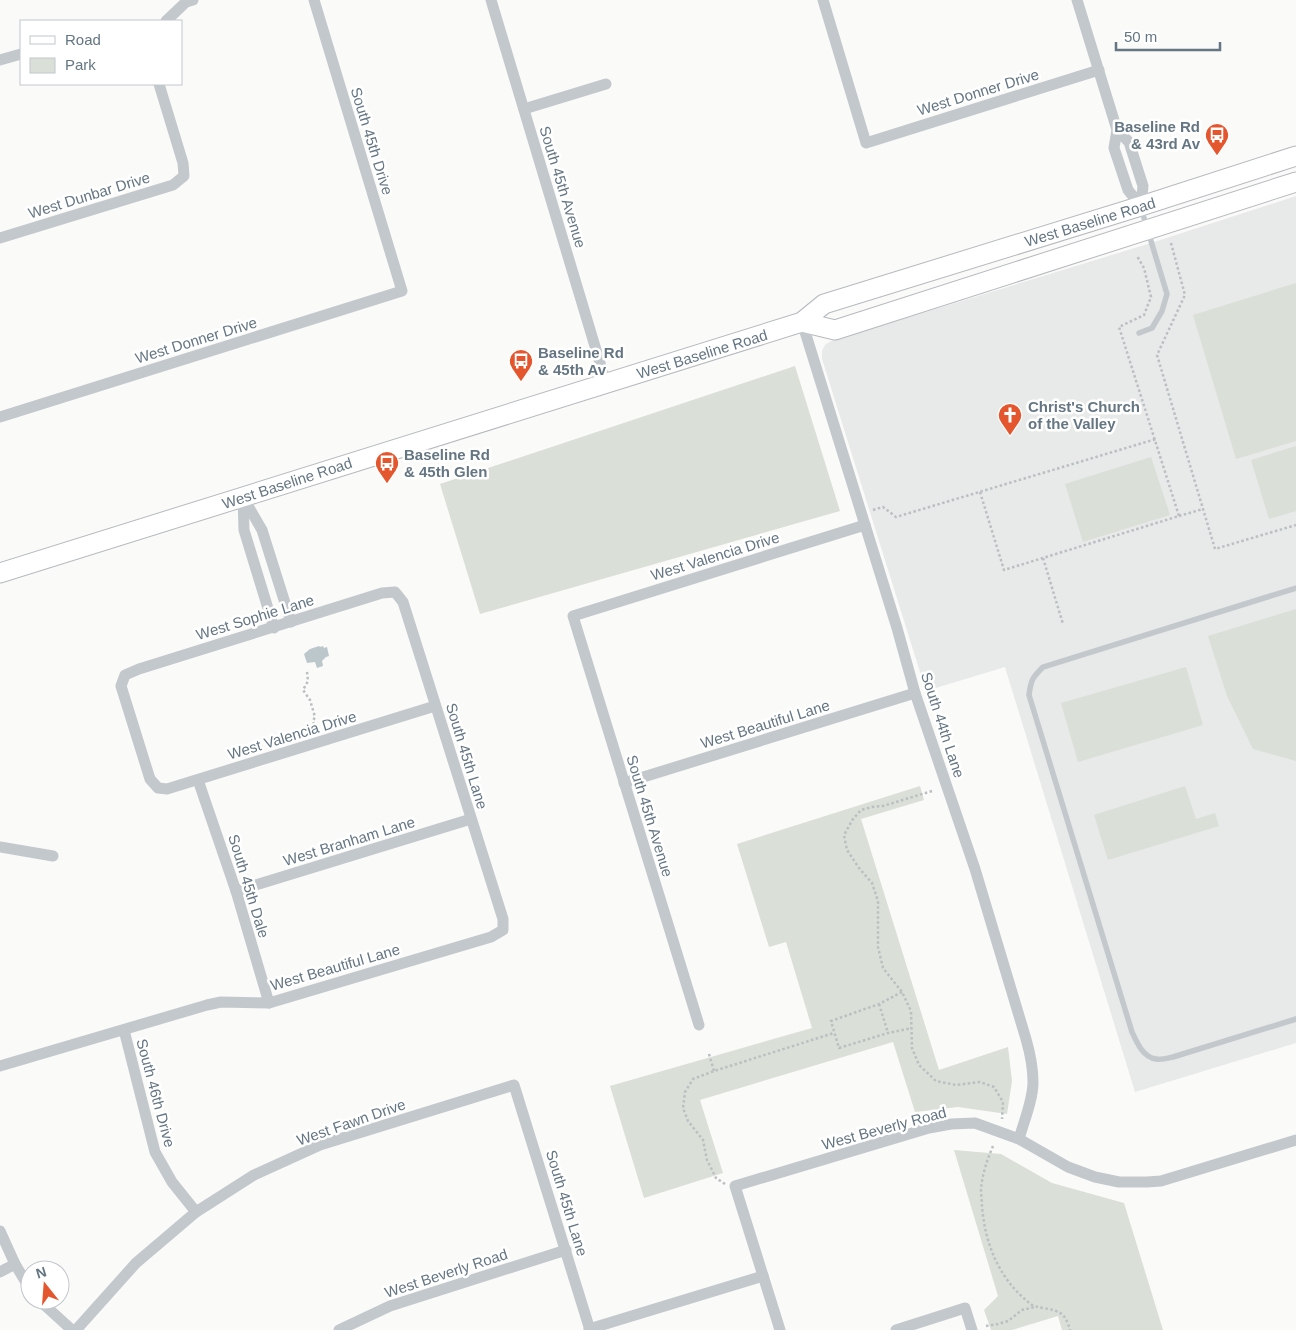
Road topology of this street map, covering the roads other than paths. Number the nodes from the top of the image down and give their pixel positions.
1 (193, 0) edge
2 (314, 0) edge
3 (491, 0) edge
4 (823, 0) edge
5 (1077, 0) edge
6 (167, 20) edge
7 (20, 54) edge
8 (0, 60) edge
9 (1099, 70) junction
10 (606, 84) dead end
11 (159, 85) edge
12 (524, 110) junction
13 (1117, 130) junction
14 (1296, 156) edge
15 (1296, 182) edge
16 (1141, 206) junction
17 (1148, 229) junction
18 (0, 238) edge
19 (402, 291) joint
20 (802, 322) junction
21 (1139, 333) dead end
22 (606, 384) junction
23 (0, 417) edge
24 (243, 497) junction
25 (865, 525) junction
26 (275, 571) junction
27 (0, 574) edge
28 (258, 576) junction
29 (1296, 588) edge
30 (395, 592) joint
31 (573, 616) joint
32 (291, 622) junction
33 (274, 628) junction
34 (915, 693) junction
35 (435, 706) junction
36 (198, 780) junction
37 (624, 783) junction
38 (158, 788) joint
39 (471, 819) junction
40 (0, 847) edge
41 (53, 856) dead end
42 (236, 891) junction
43 (503, 930) joint
44 (268, 1003) junction
45 (1296, 1019) edge
46 (700, 1025) dead end
47 (124, 1030) junction
48 (0, 1066) edge
49 (514, 1086) joint
50 (1019, 1139) junction
51 (1296, 1140) edge
52 (196, 1212) junction
53 (0, 1231) edge
54 (566, 1250) junction
55 (15, 1264) junction
56 (0, 1272) edge
57 (20, 1272) edge
58 (763, 1276) junction
59 (50, 1310) edge
60 (589, 1329) edge
61 (72, 1330) edge
62 (76, 1330) edge
63 (339, 1330) edge
64 (780, 1330) edge
65 (896, 1330) edge
66 (972, 1330) edge

1 - 6 street
2 - 19 street, South 45th Drive
3 - 12 street, South 45th Avenue
4 - 9 street, West Donner Drive
5 - 9 street
7 - 8 street
9 - 13 street
10 - 12 street
11 - 18 street, West Dunbar Drive
12 - 22 street, South 45th Avenue
13 - 16 street
13 - 16 street
14 - 16 main road, West Baseline Road
15 - 17 main road, West Baseline Road
16 - 17 lane
16 - 20 main road, West Baseline Road
17 - 20 main road, West Baseline Road
17 - 21 lane
19 - 23 street, West Donner Drive
20 - 22 main road, West Baseline Road
20 - 25 street, South 44th Lane
22 - 24 main road, West Baseline Road
24 - 26 street
24 - 27 main road, West Baseline Road
24 - 28 street
25 - 31 street, West Valencia Drive
25 - 34 street, South 44th Lane
26 - 28 street
26 - 32 street
28 - 33 street
29 - 45 lane
30 - 32 street, West Sophie Lane
30 - 35 street, South 45th Lane
31 - 37 street, South 45th Avenue
32 - 33 street, West Sophie Lane
33 - 38 street, West Sophie Lane
34 - 37 street, West Beautiful Lane
34 - 50 street, South 44th Lane
35 - 36 street, West Valencia Drive
35 - 39 street, South 45th Lane
36 - 38 street, West Valencia Drive
36 - 42 street, South 45th Dale
37 - 46 street, South 45th Avenue
39 - 42 street, West Branham Lane
39 - 43 street, South 45th Lane
40 - 41 street
42 - 44 street, South 45th Dale
43 - 44 street, West Beautiful Lane
44 - 47 street, West Beautiful Lane
47 - 48 street, West Beautiful Lane
47 - 52 street, South 46th Drive
49 - 52 street, West Fawn Drive
49 - 54 street, South 45th Lane
50 - 51 street, West Beverly Road
50 - 58 street, West Beverly Road
52 - 62 street, West Fawn Drive
53 - 55 street
54 - 60 street, South 45th Lane
54 - 63 street, West Beverly Road
55 - 56 street
55 - 57 street
58 - 60 street
58 - 64 street
59 - 61 street
65 - 66 street

